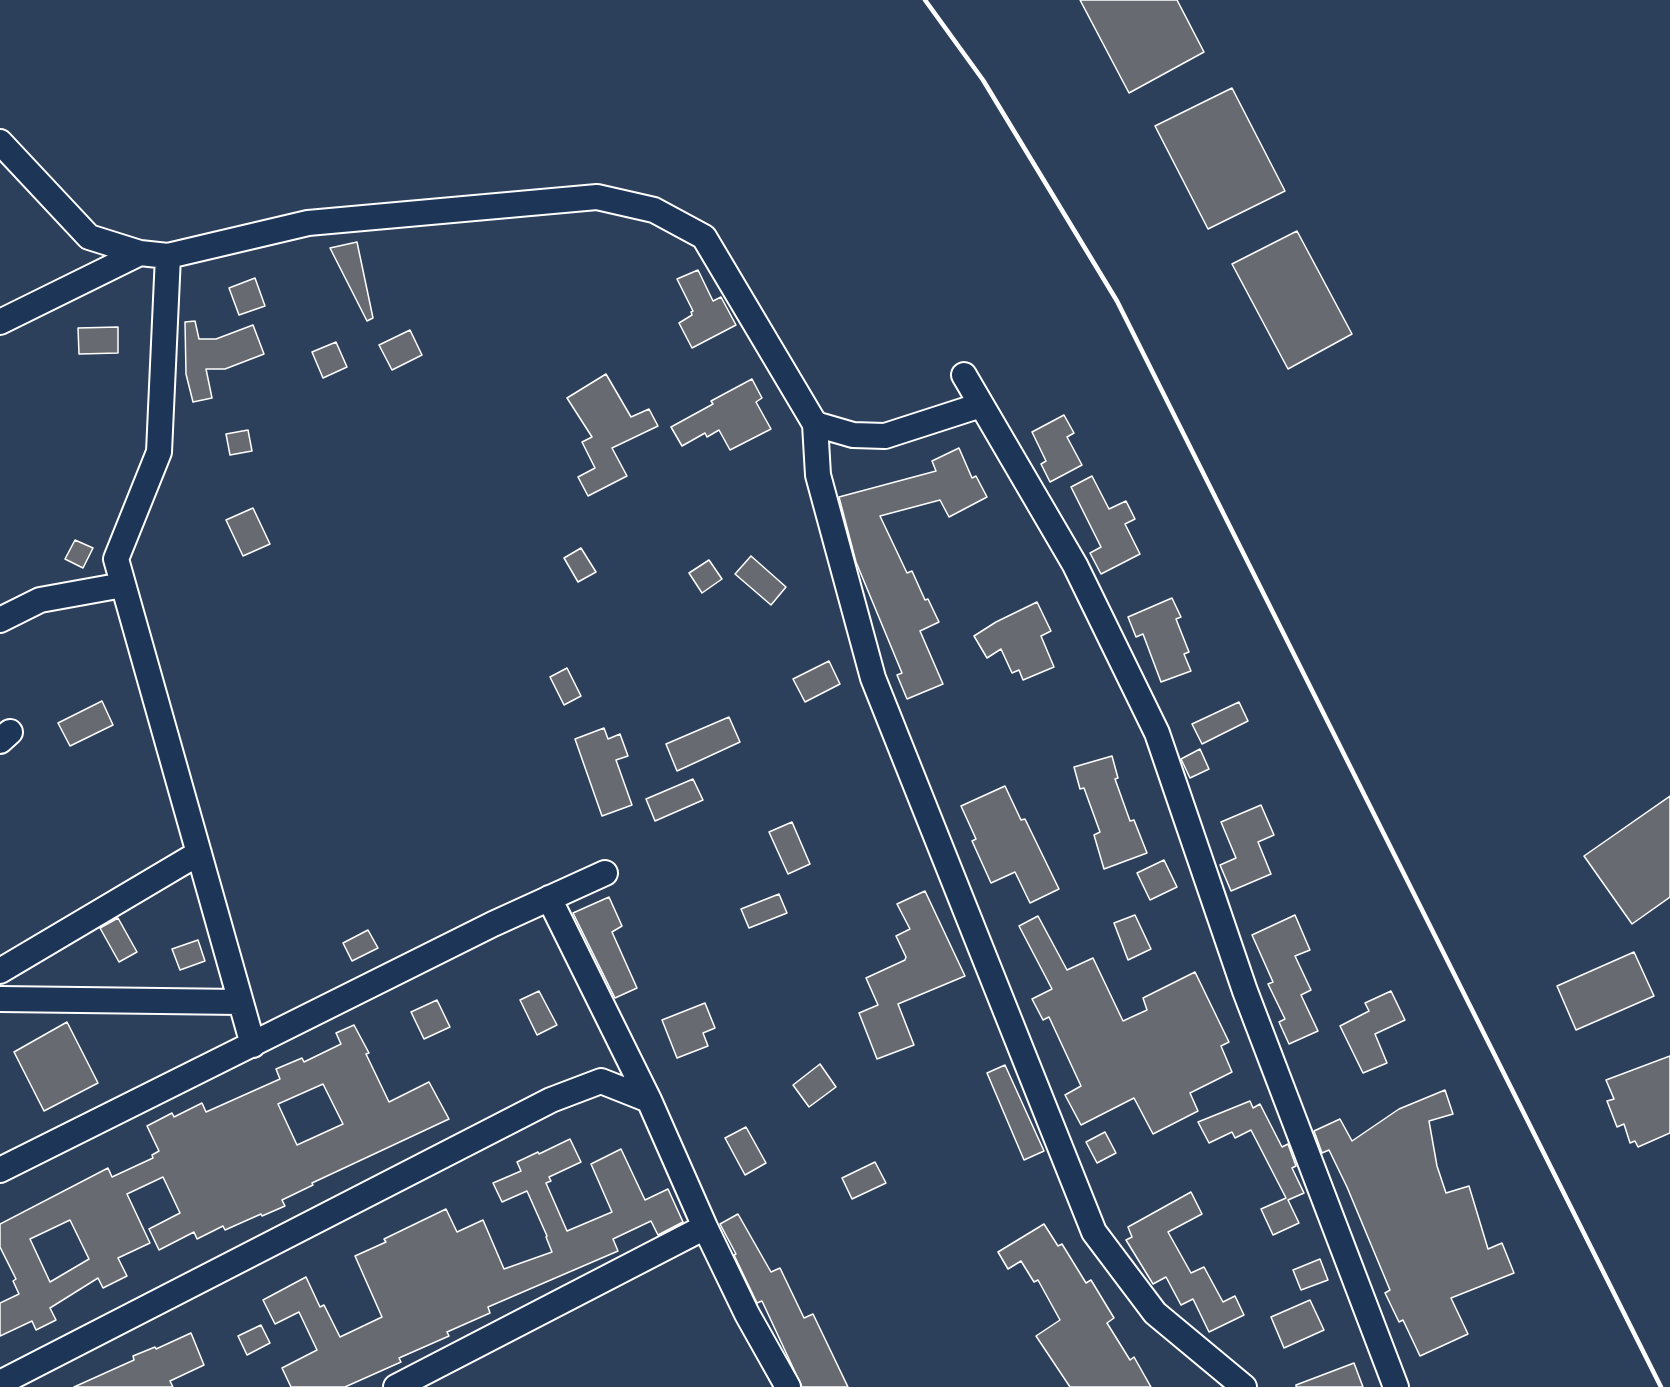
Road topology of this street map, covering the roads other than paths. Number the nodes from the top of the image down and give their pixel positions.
1 (0, 142) edge
2 (140, 253) junction
3 (168, 256) junction
4 (0, 322) edge
5 (964, 375) dead end
6 (981, 405) junction
7 (815, 424) junction
8 (123, 585) junction
9 (0, 620) edge
10 (199, 853) junction
11 (605, 873) dead end
12 (549, 898) junction
13 (0, 970) edge
14 (0, 999) edge
15 (240, 1002) junction
16 (253, 1045) junction
17 (649, 1100) junction
18 (0, 1170) edge
19 (705, 1227) junction
20 (0, 1383) edge
21 (396, 1387) edge
22 (788, 1387) edge
23 (1244, 1387) edge
24 (1396, 1387) edge

1 - 2 street
2 - 3 street
2 - 4 street
3 - 7 street
3 - 8 street
5 - 6 street
6 - 7 street
6 - 24 street
7 - 23 street
8 - 9 street
8 - 10 street
10 - 13 street
10 - 15 street
11 - 12 street
12 - 16 street
12 - 17 street
14 - 15 street
15 - 16 street
16 - 18 street
17 - 19 street
17 - 20 street
19 - 21 street
19 - 22 street

